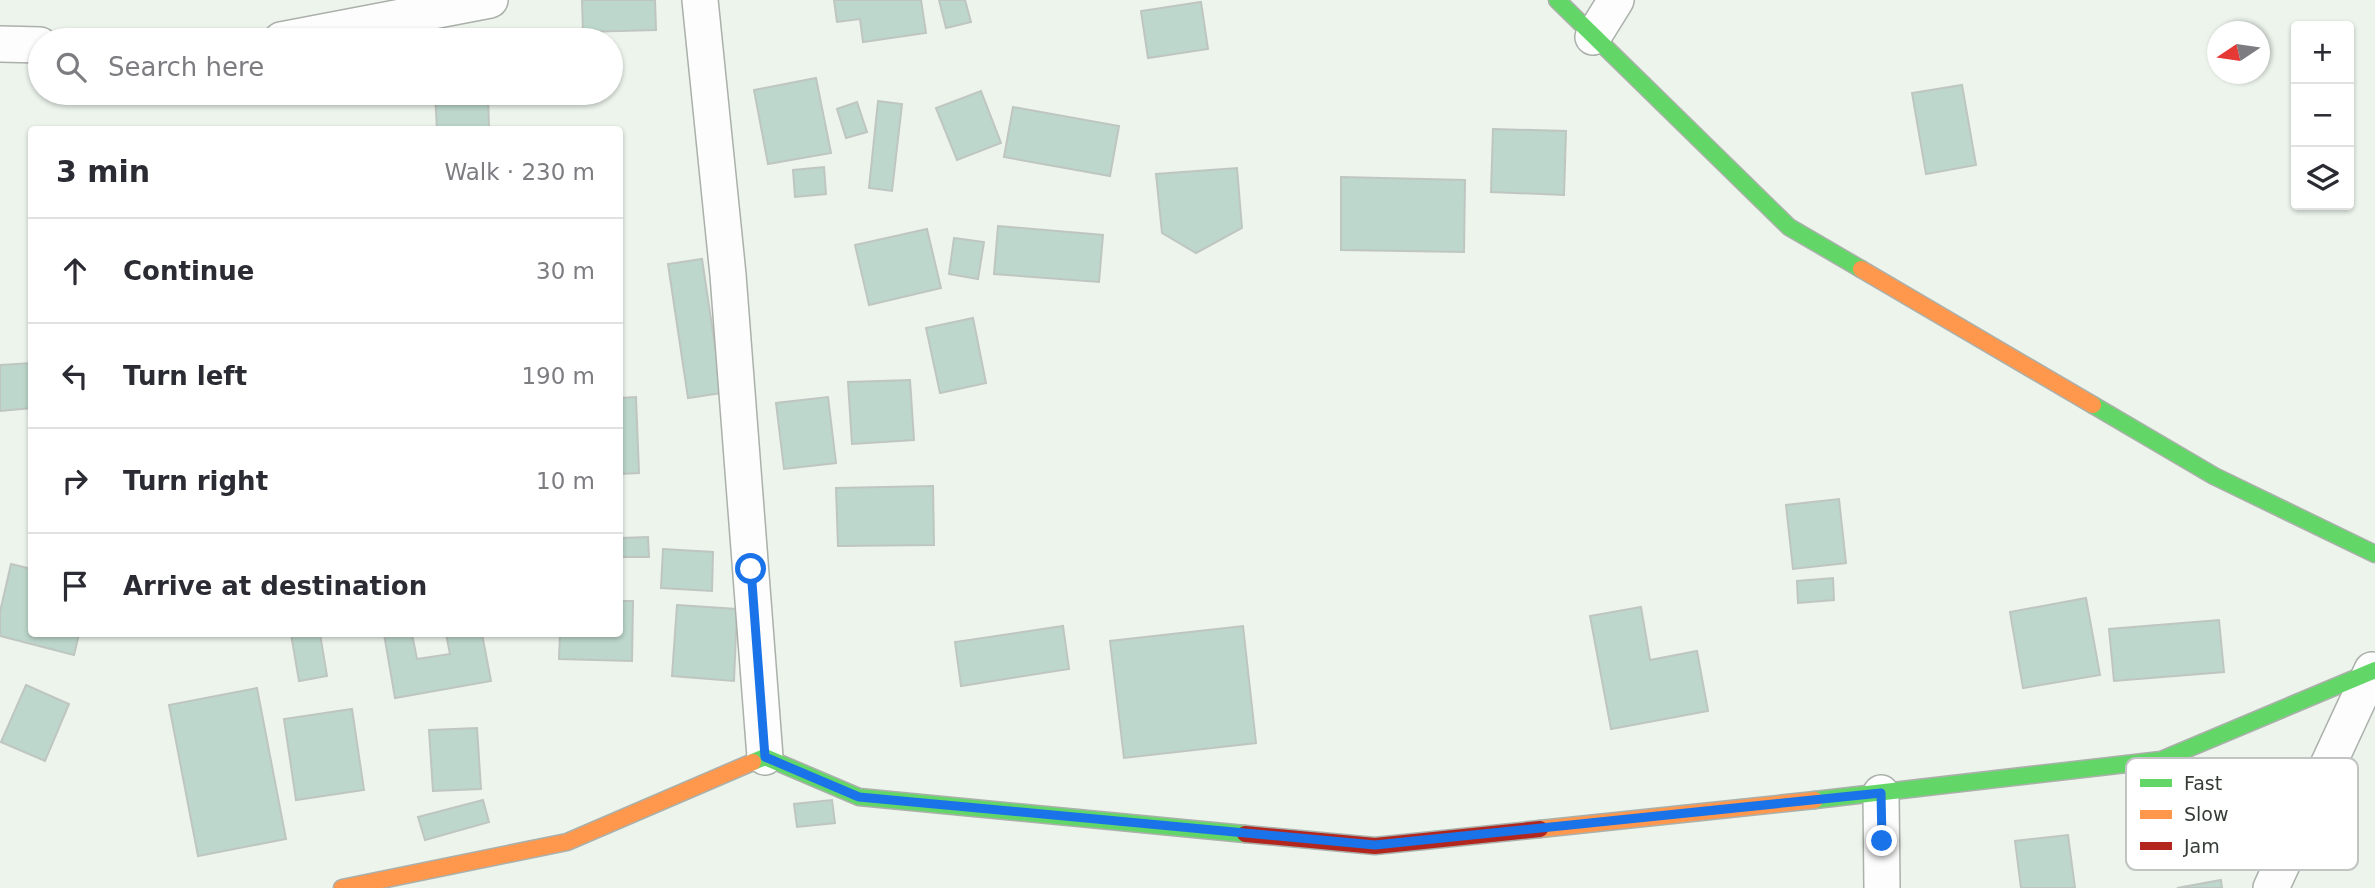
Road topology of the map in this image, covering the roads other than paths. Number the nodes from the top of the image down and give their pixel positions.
1 (490, 0) edge
2 (700, 0) edge
3 (1557, 0) edge
4 (1616, 0) edge
5 (344, 28) edge
6 (1593, 37) junction
7 (0, 44) edge
8 (28, 44) edge
9 (2375, 554) edge
10 (2374, 669) edge
11 (765, 757) junction
12 (2166, 758) edge
13 (2333, 758) edge
14 (2126, 764) edge
15 (1881, 793) junction
16 (2280, 870) edge
17 (342, 888) edge
18 (1882, 888) edge
19 (2272, 888) edge

1 - 5 street
2 - 11 street
3 - 6 street
4 - 6 street
6 - 9 street
7 - 8 street
10 - 12 street
10 - 13 street
11 - 15 street
11 - 17 street
14 - 15 street
15 - 18 street
16 - 19 street

